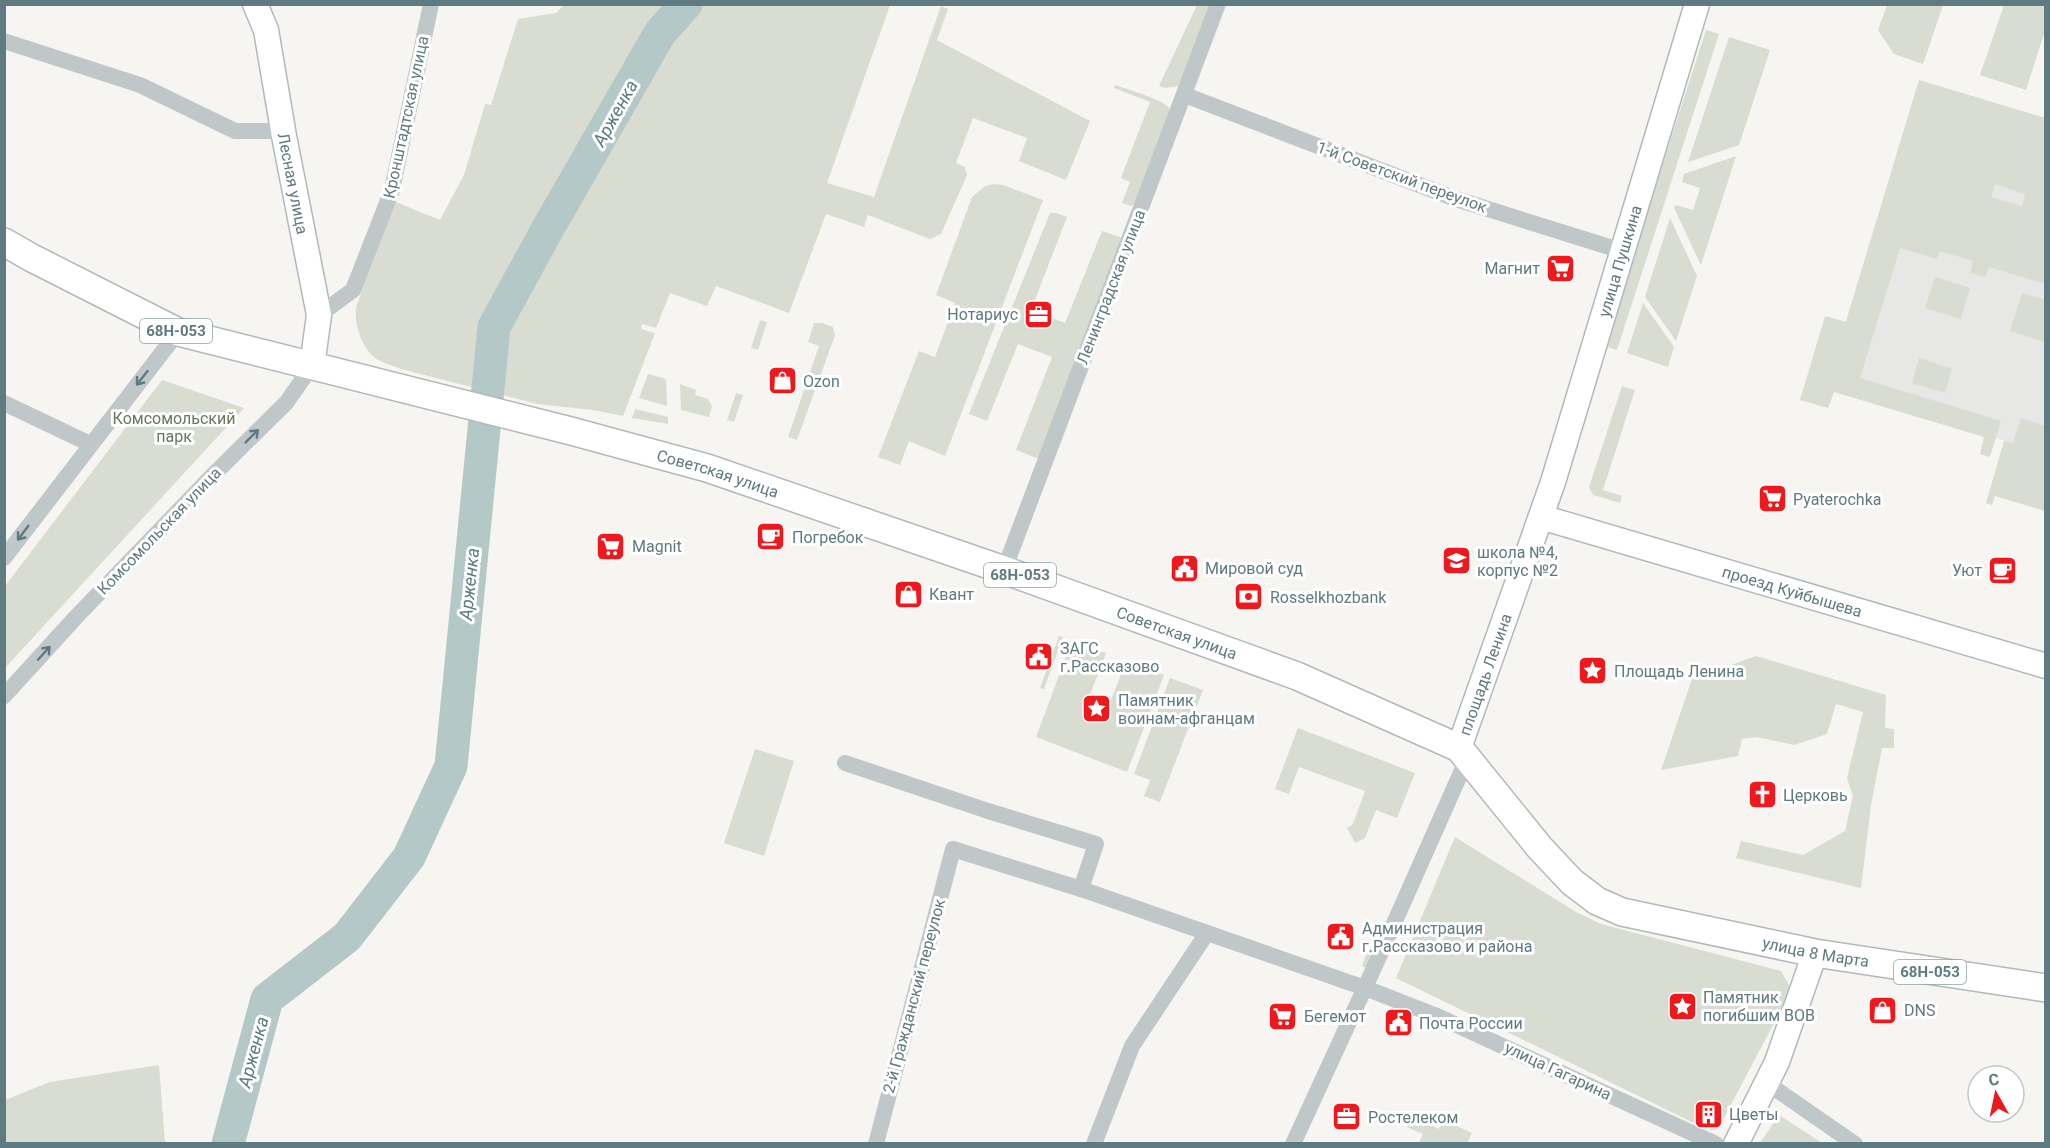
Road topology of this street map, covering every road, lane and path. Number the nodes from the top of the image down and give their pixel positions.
1 (255, 4) edge
2 (431, 4) edge
3 (1218, 4) edge
4 (1697, 4) edge
5 (4, 41) edge
6 (1185, 95) junction
7 (283, 131) junction
8 (4, 242) edge
9 (1622, 251) junction
10 (319, 315) junction
11 (178, 332) junction
12 (312, 366) junction
13 (4, 404) edge
14 (90, 444) junction
15 (1541, 517) junction
16 (4, 558) edge
17 (1004, 570) junction
18 (2046, 666) edge
19 (4, 696) edge
20 (1361, 705) dead end
21 (1415, 729) junction
22 (1463, 753) junction
23 (845, 763) dead end
24 (953, 849) joint
25 (1081, 889) junction
26 (1622, 912) joint
27 (1207, 933) junction
28 (1815, 953) junction
29 (1365, 988) junction
30 (2046, 988) edge
31 (1767, 1083) junction
32 (876, 1143) edge
33 (1094, 1143) edge
34 (1293, 1143) edge
35 (1716, 1143) edge
36 (1736, 1143) edge
37 (1855, 1143) edge

1 - 7 street, Лесная улица
2 - 10 street, Кронштадтская улица
3 - 6 street, Ленинградская улица
4 - 9 street, улица Пушкина
5 - 7 street
6 - 9 street, 1-й Советский переулок
6 - 17 street, Ленинградская улица
7 - 10 street, Лесная улица
8 - 11 main road, Советская улица / 68Н-053
9 - 15 street, улица Пушкина
10 - 12 street, Лесная улица
11 - 12 main road, Советская улица / 68Н-053
11 -> 14 street
12 - 17 main road, Советская улица / 68Н-053
19 -> 12 street, Комсомольская улица
13 - 14 street
14 -> 16 street
15 - 18 street, проезд Куйбышева
15 - 22 street, площадь Ленина
17 - 21 main road, Советская улица / 68Н-053
20 - 21 main road, Советская улица / 68Н-053
21 - 22 main road, Советская улица / 68Н-053
22 - 26 main road, площадь Ленина / 68Н-053
22 - 29 street
23 - 25 street
24 - 25 street, улица Гагарина
24 - 32 street, 2-й Гражданский переулок
25 - 27 street, улица Гагарина
26 - 28 main road, улица 8 Марта / 68Н-053
27 - 29 street, улица Гагарина
27 - 33 street
28 - 30 main road, улица 8 Марта / 68Н-053
28 - 31 street
29 - 34 street
29 - 35 street, улица Гагарина
31 - 36 street
31 - 37 street

